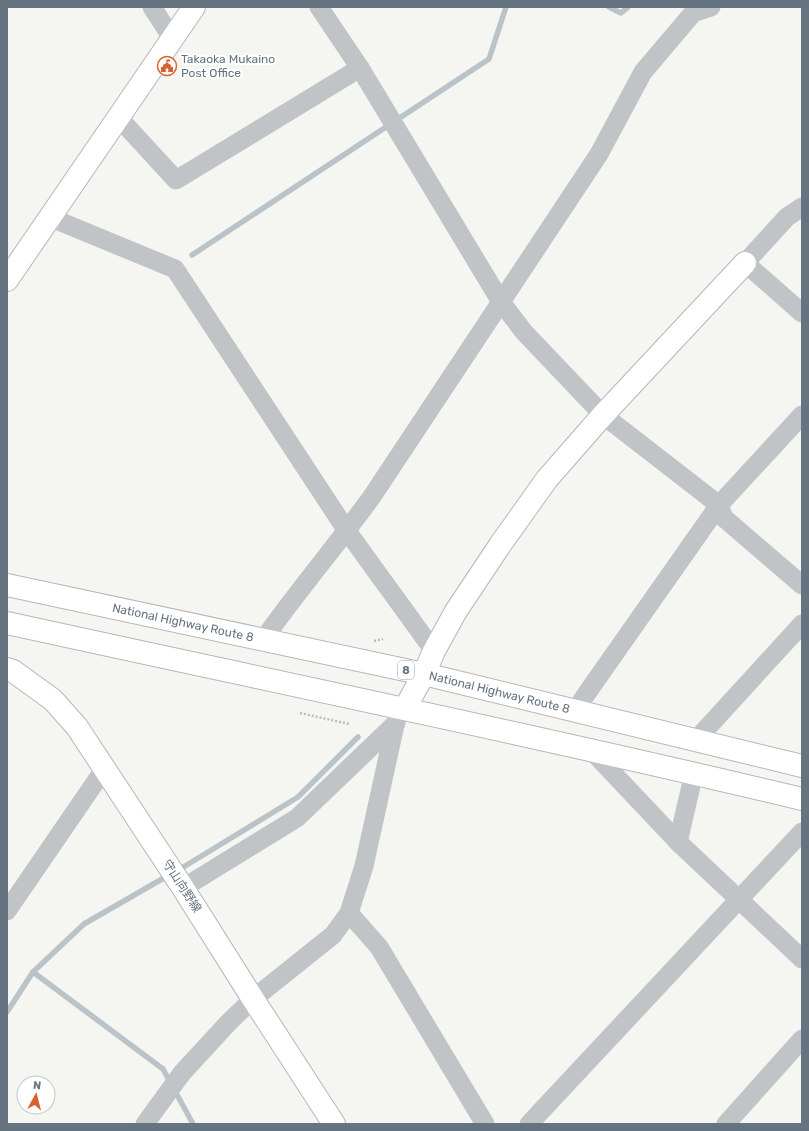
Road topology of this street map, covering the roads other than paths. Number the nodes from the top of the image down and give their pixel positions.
1 (152, 7) edge
2 (194, 7) edge
3 (319, 7) edge
4 (711, 7) edge
5 (172, 38) junction
6 (360, 68) junction
7 (118, 117) junction
8 (802, 207) edge
9 (49, 217) junction
10 (745, 263) junction
11 (7, 280) edge
12 (501, 302) junction
13 (802, 313) edge
14 (603, 415) junction
15 (802, 415) edge
16 (718, 505) junction
17 (348, 531) junction
18 (7, 585) edge
19 (802, 585) edge
20 (7, 623) edge
21 (802, 624) edge
22 (263, 640) junction
23 (434, 651) junction
24 (7, 669) edge
25 (424, 674) junction
26 (575, 711) junction
27 (400, 716) junction
28 (696, 740) junction
29 (592, 751) junction
30 (802, 766) edge
31 (105, 768) junction
32 (694, 773) junction
33 (802, 798) edge
34 (802, 832) edge
35 (678, 842) junction
36 (183, 888) junction
37 (738, 899) junction
38 (7, 911) edge
39 (349, 912) junction
40 (802, 959) edge
41 (253, 999) junction
42 (802, 1039) edge
43 (145, 1124) edge
44 (334, 1124) edge
45 (485, 1124) edge
46 (529, 1124) edge
47 (726, 1124) edge

1 - 5 street
2 - 5 main road
3 - 6 street
4 - 12 street
5 - 7 main road
6 - 7 street
6 - 12 street
7 - 9 main road
8 - 10 street
9 - 11 main road
9 - 17 street
10 - 13 street
10 - 14 main road
12 - 14 street
12 - 17 street
14 - 16 street
14 - 23 main road
15 - 16 street
16 - 19 street
16 - 26 street
17 - 22 street
17 - 23 street
18 - 22 main road, National Highway Route 8 / 8
20 - 27 main road
21 - 28 street
22 - 25 main road, National Highway Route 8 / 8
23 - 25 main road
24 - 31 main road, 守山向野線
25 - 26 main road, National Highway Route 8 / 8
25 - 27 main road
26 - 28 main road, National Highway Route 8 / 8
27 - 29 main road
27 - 36 street
27 - 39 street
28 - 30 main road, National Highway Route 8 / 8
29 - 32 main road
29 - 35 street
31 - 36 main road, 守山向野線
31 - 38 street
32 - 33 main road
32 - 35 street
34 - 37 street
35 - 37 street
36 - 41 main road, 守山向野線
37 - 40 street
37 - 46 street
39 - 41 street
39 - 45 street
41 - 43 street
41 - 44 main road, 守山向野線
42 - 47 street

